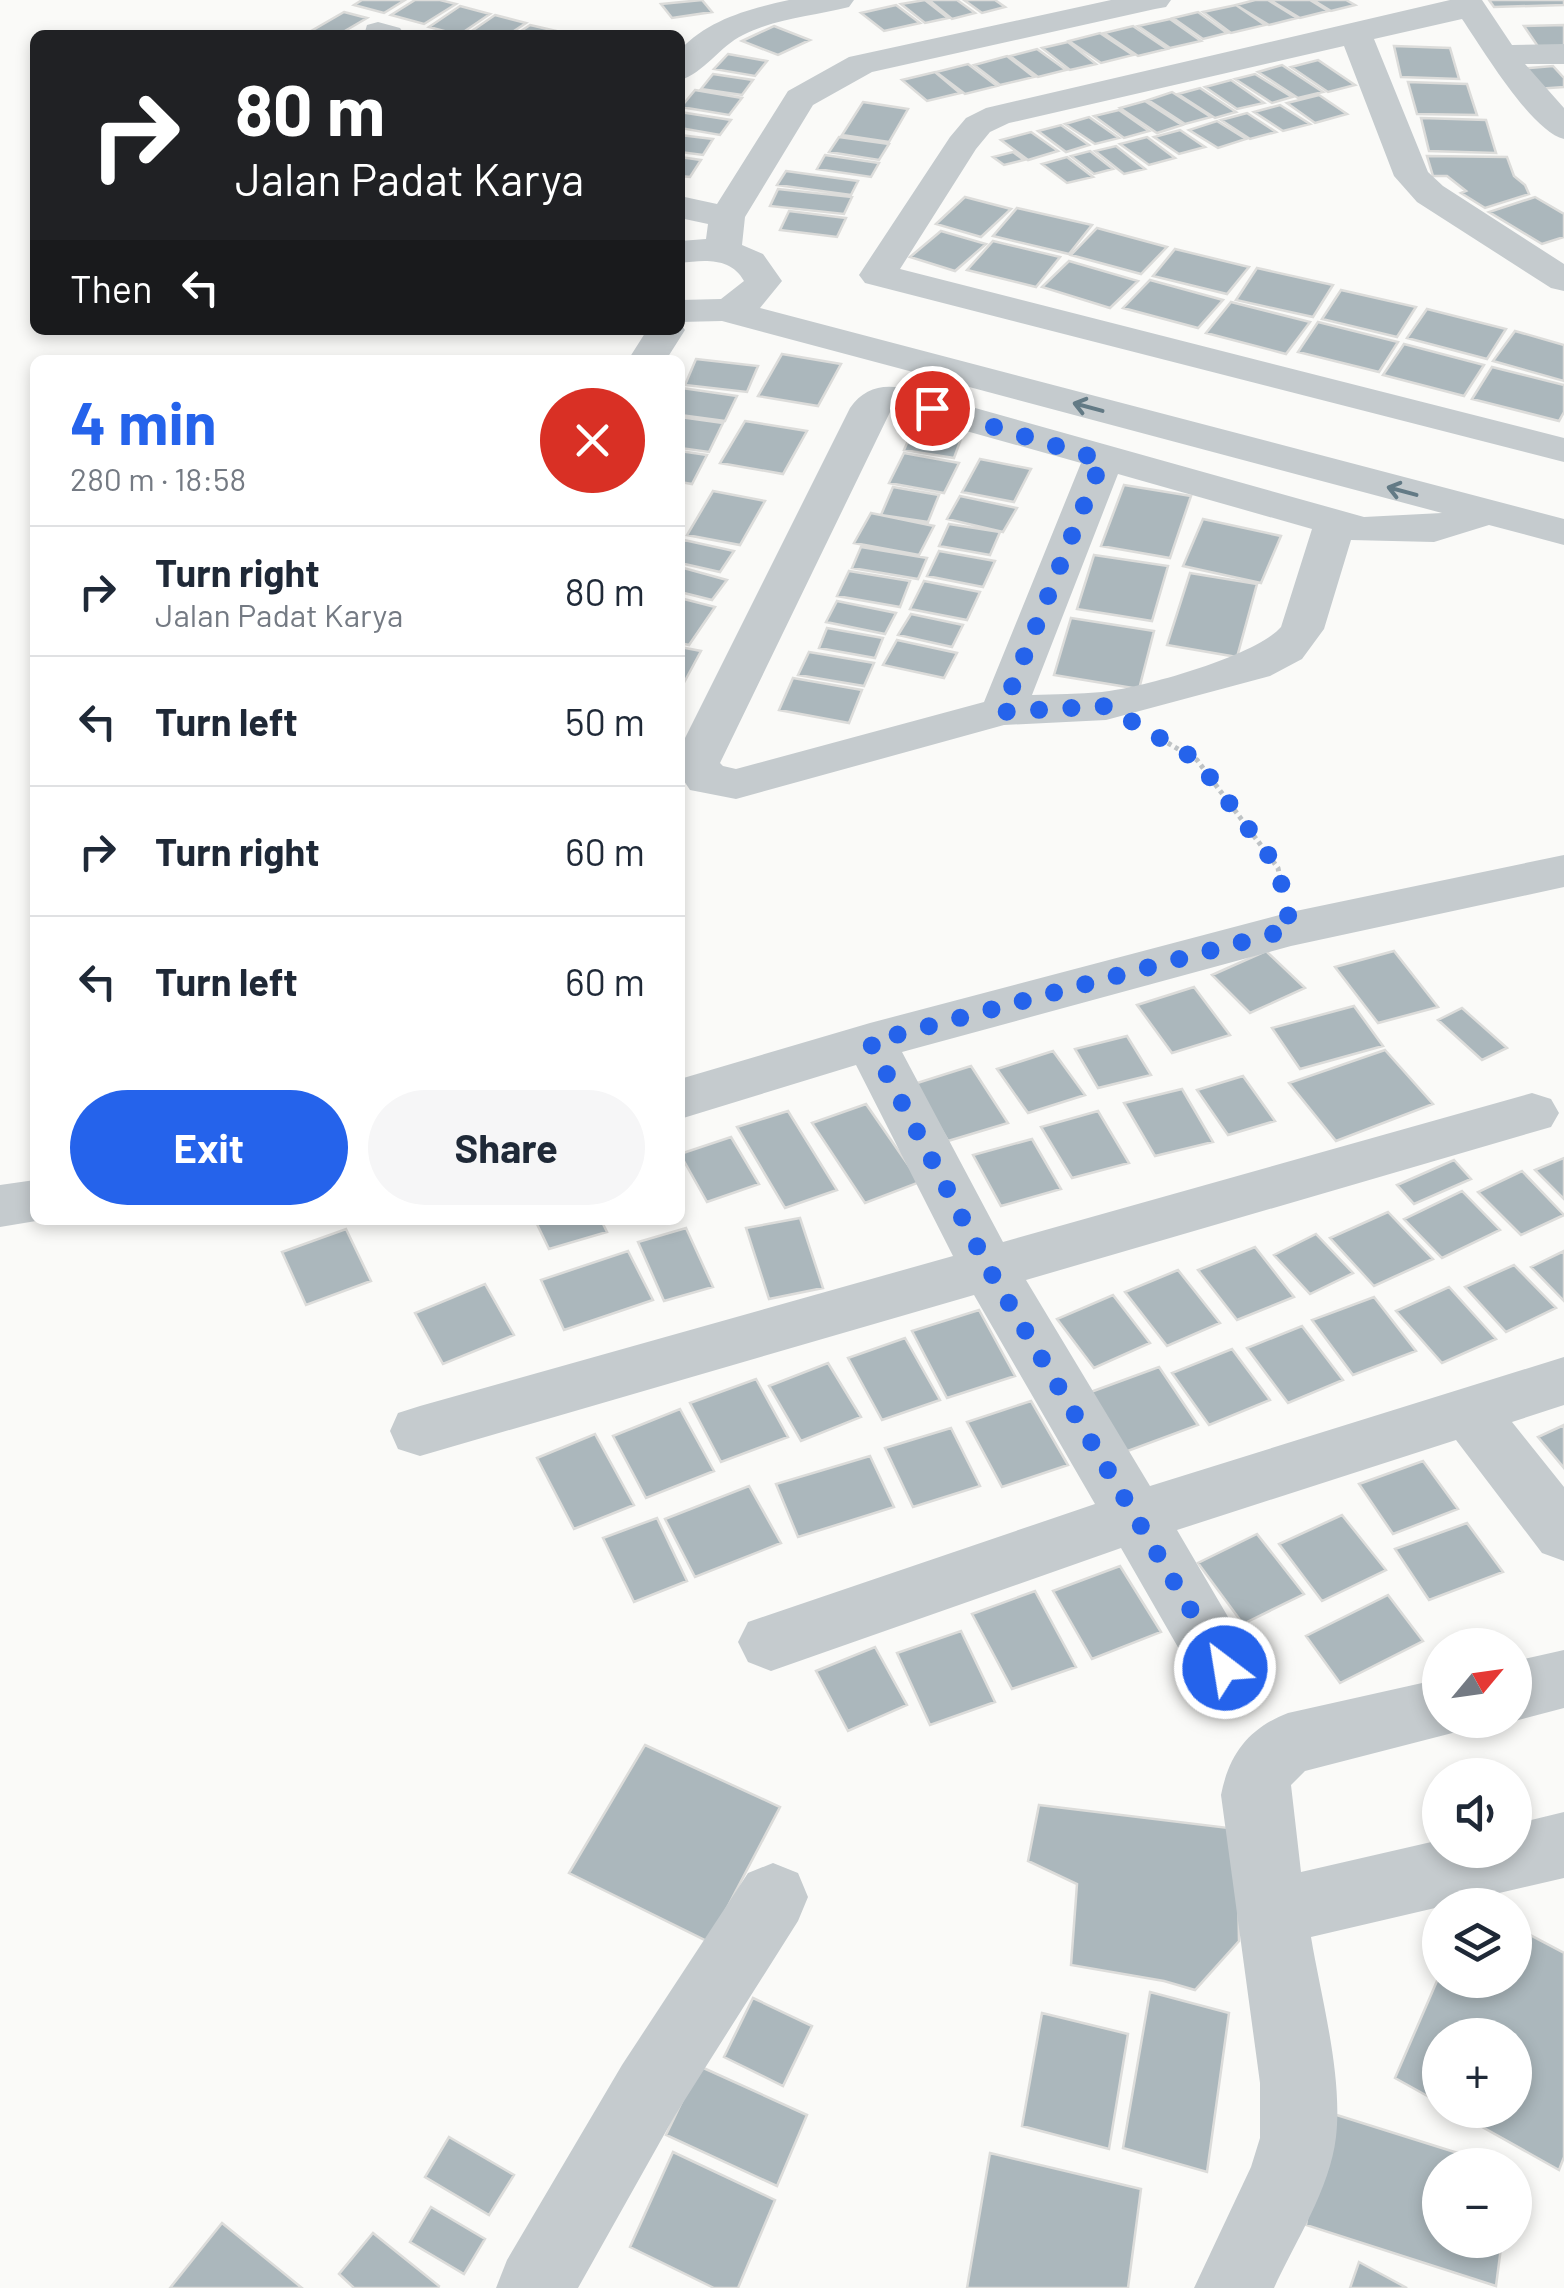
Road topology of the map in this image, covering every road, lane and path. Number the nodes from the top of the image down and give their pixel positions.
1 (1155, 0) edge
2 (1462, 5) edge
3 (842, 12) edge
4 (1356, 34) junction
5 (1564, 54) edge
6 (1503, 55) junction
7 (894, 57) junction
8 (685, 64) edge
9 (1564, 129) edge
10 (685, 210) edge
11 (725, 234) junction
12 (685, 250) edge
13 (1564, 280) edge
14 (740, 302) junction
15 (685, 310) edge
16 (1564, 450) edge
17 (1102, 460) junction
18 (1564, 500) edge
19 (1485, 513) junction
20 (1335, 523) junction
21 (1564, 532) edge
22 (1106, 706) junction
23 (1002, 712) junction
24 (1564, 871) edge
25 (1291, 929) junction
26 (870, 1042) junction
27 (685, 1098) edge
28 (1532, 1113) dead end
29 (30, 1201) edge
30 (0, 1206) edge
31 (990, 1271) junction
32 (1564, 1381) edge
33 (1468, 1411) junction
34 (420, 1431) dead end
35 (1135, 1517) junction
36 (1564, 1534) edge
37 (771, 1642) dead end
38 (1225, 1668) dead end
39 (1564, 1679) edge
40 (1532, 1687) edge
41 (1422, 1713) edge
42 (1564, 1845) edge
43 (773, 1896) dead end
44 (1272, 1912) junction
45 (535, 2288) edge
46 (1233, 2288) edge

1 - 7 street
2 - 4 street
2 - 6 street
3 - 7 street
3 - 8 street
4 - 13 street
4 - 16 street
5 - 6 street
6 - 9 street
7 - 11 street
10 - 11 street
11 - 12 street
11 - 14 street
14 - 15 street
14 - 18 street
19 -> 14 street
17 - 20 street
17 - 23 street
17 - 23 street
19 - 20 street
19 - 21 street
20 - 22 street
22 - 23 street
22 - 25 path
24 - 25 street
25 - 26 street
26 - 27 street
26 - 31 street
28 - 31 street
29 - 30 street
31 - 34 street
31 - 35 street
32 - 33 street
33 - 35 street
33 - 36 street
35 - 37 street
35 - 38 street
39 - 40 street
41 - 44 street
42 - 44 street
43 - 45 street
44 - 46 street

